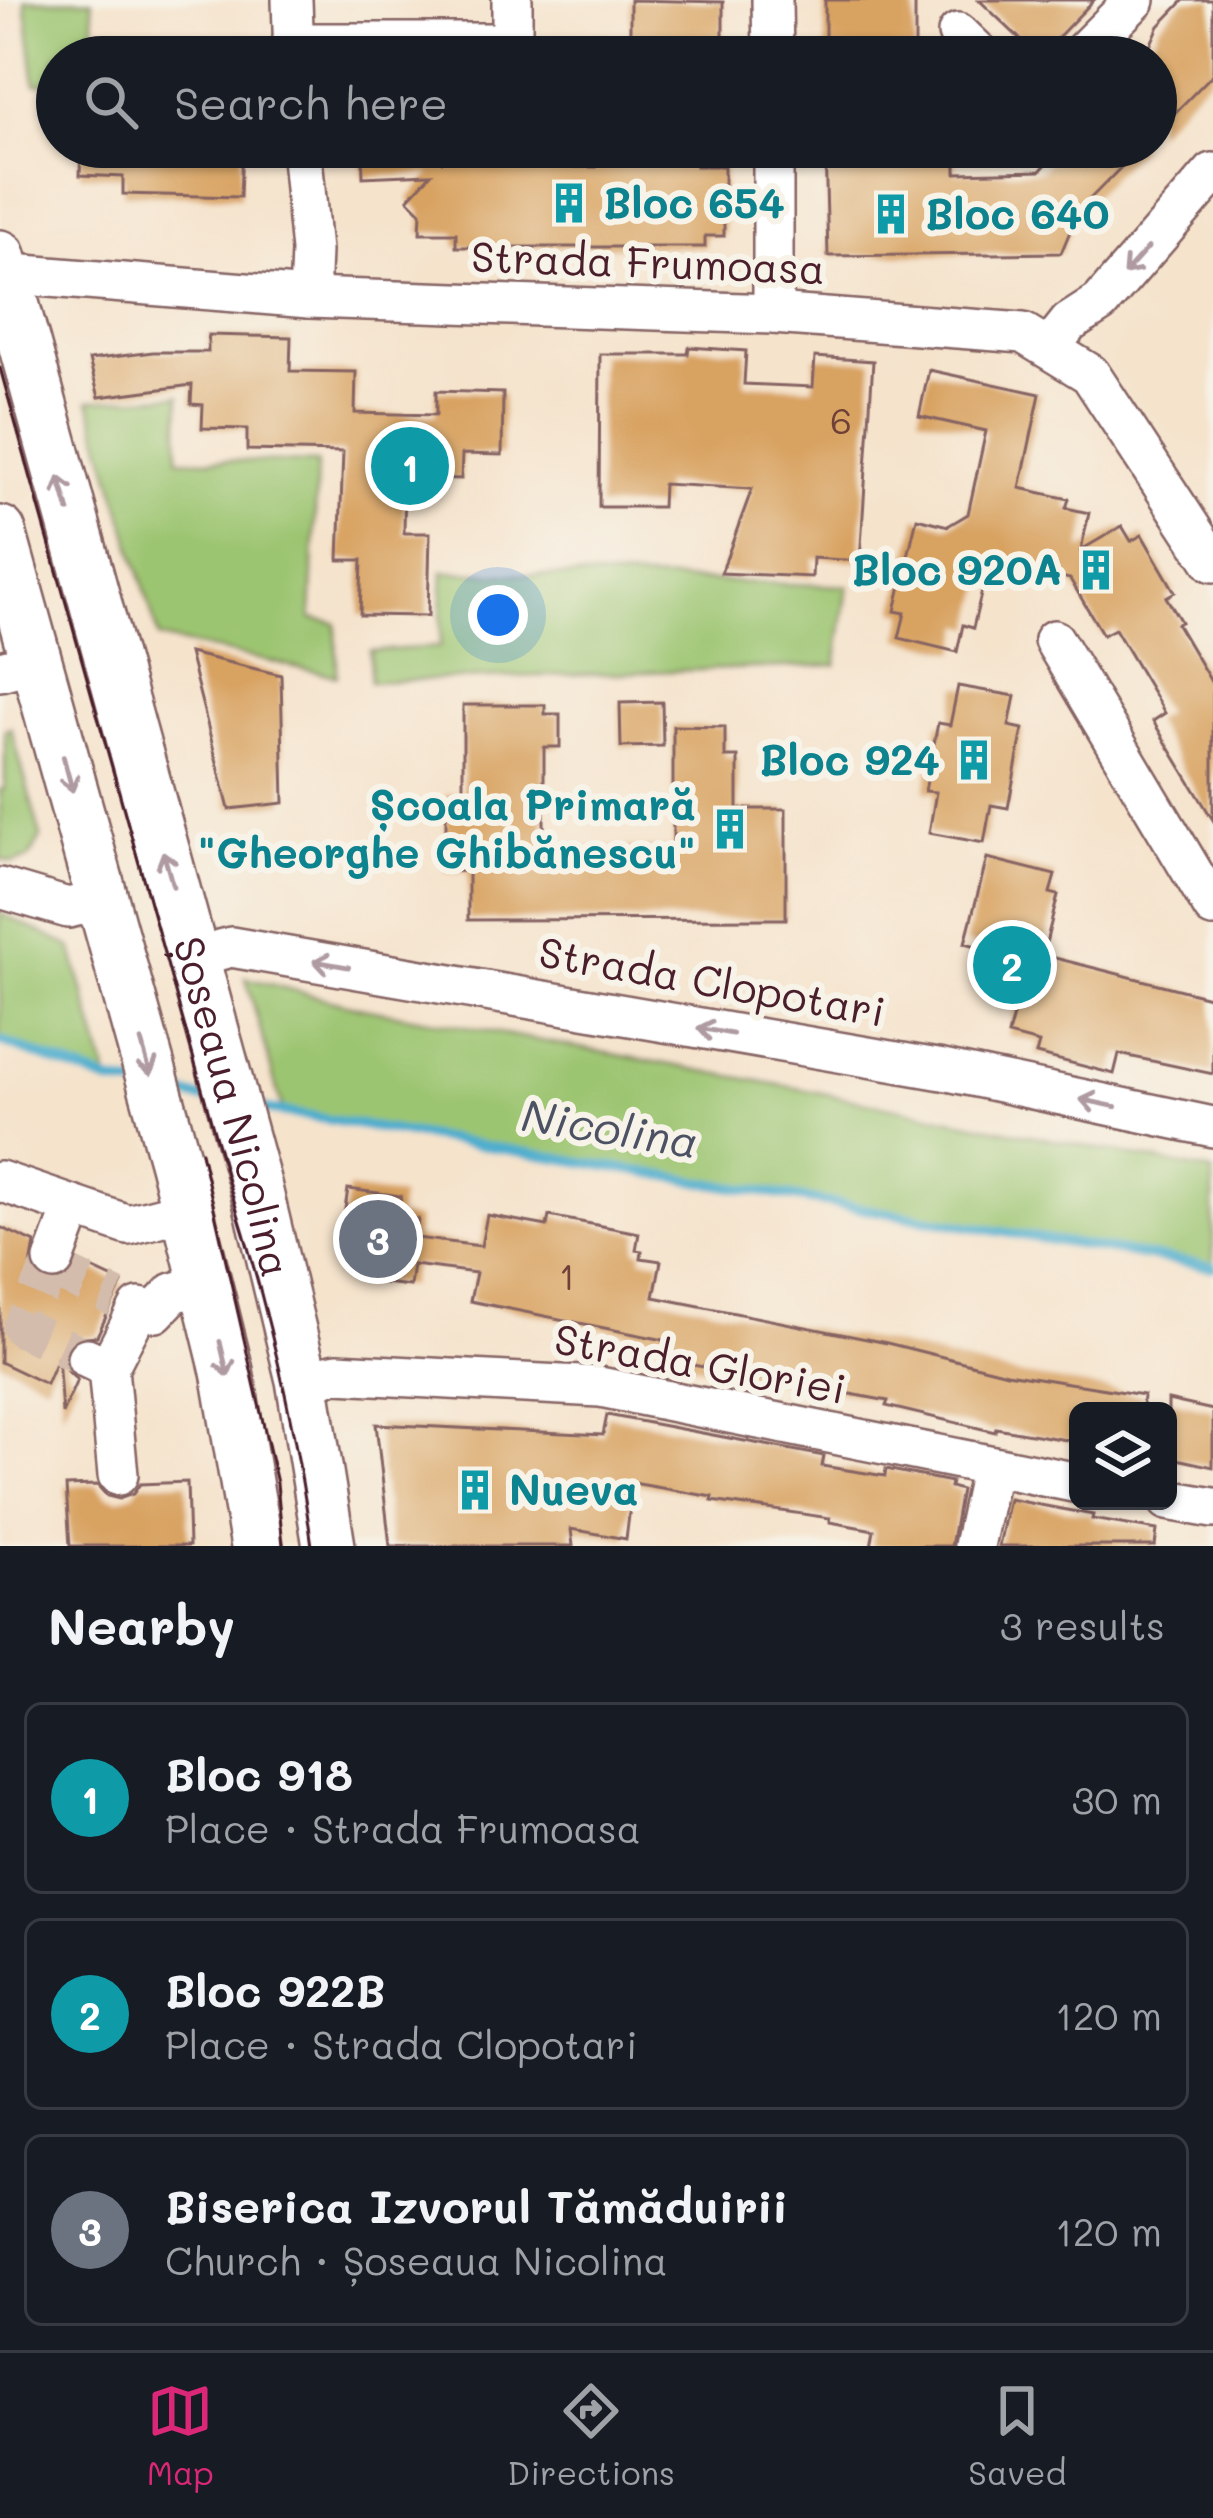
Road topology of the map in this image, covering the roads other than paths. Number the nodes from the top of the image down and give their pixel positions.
1 (292, 0) edge
2 (512, 0) edge
3 (772, 0) edge
4 (1135, 0) edge
5 (293, 36) edge
6 (512, 36) edge
7 (772, 36) edge
8 (1099, 36) edge
9 (304, 168) edge
10 (773, 168) edge
11 (1213, 173) edge
12 (2, 267) edge
13 (309, 298) junction
14 (773, 314) junction
15 (1050, 347) junction
16 (0, 532) edge
17 (1213, 562) edge
18 (1054, 640) dead end
19 (19, 666) edge
20 (0, 888) edge
21 (102, 900) junction
22 (1213, 907) edge
23 (196, 969) junction
24 (1213, 1127) edge
25 (0, 1181) edge
26 (182, 1187) junction
27 (73, 1209) junction
28 (54, 1260) tunnel mouth
29 (206, 1284) junction
30 (302, 1380) junction
31 (991, 1466) junction
32 (118, 1474) dead end
33 (1069, 1481) edge
34 (1177, 1502) edge
35 (1213, 1508) edge
36 (257, 1546) edge
37 (329, 1546) edge
38 (974, 1546) edge

1 - 5 street
2 - 6 street
3 - 7 street
4 - 8 street
9 - 13 street
10 - 14 street
11 -> 15 street
12 - 13 street, Strada Frumoasa
23 -> 12 main road, Șoseaua Nicolina
13 - 14 street, Strada Frumoasa
14 - 15 street, Strada Frumoasa
15 - 17 street
16 - 19 main road, Șoseaua Nicolina
18 - 22 street
19 -> 21 main road, Șoseaua Nicolina
20 - 21 street
21 -> 26 main road, Șoseaua Nicolina
24 -> 23 street, Strada Clopotari
23 - 30 main road, Șoseaua Nicolina
25 - 27 street
26 - 27 street
26 - 29 main road, Șoseaua Nicolina
27 - 28 street
29 - 32 street
29 -> 36 main road, Șoseaua Nicolina
30 - 31 street, Strada Gloriei
30 - 37 main road, Șoseaua Nicolina
31 - 33 street, Strada Gloriei
31 - 38 street
34 - 35 street

